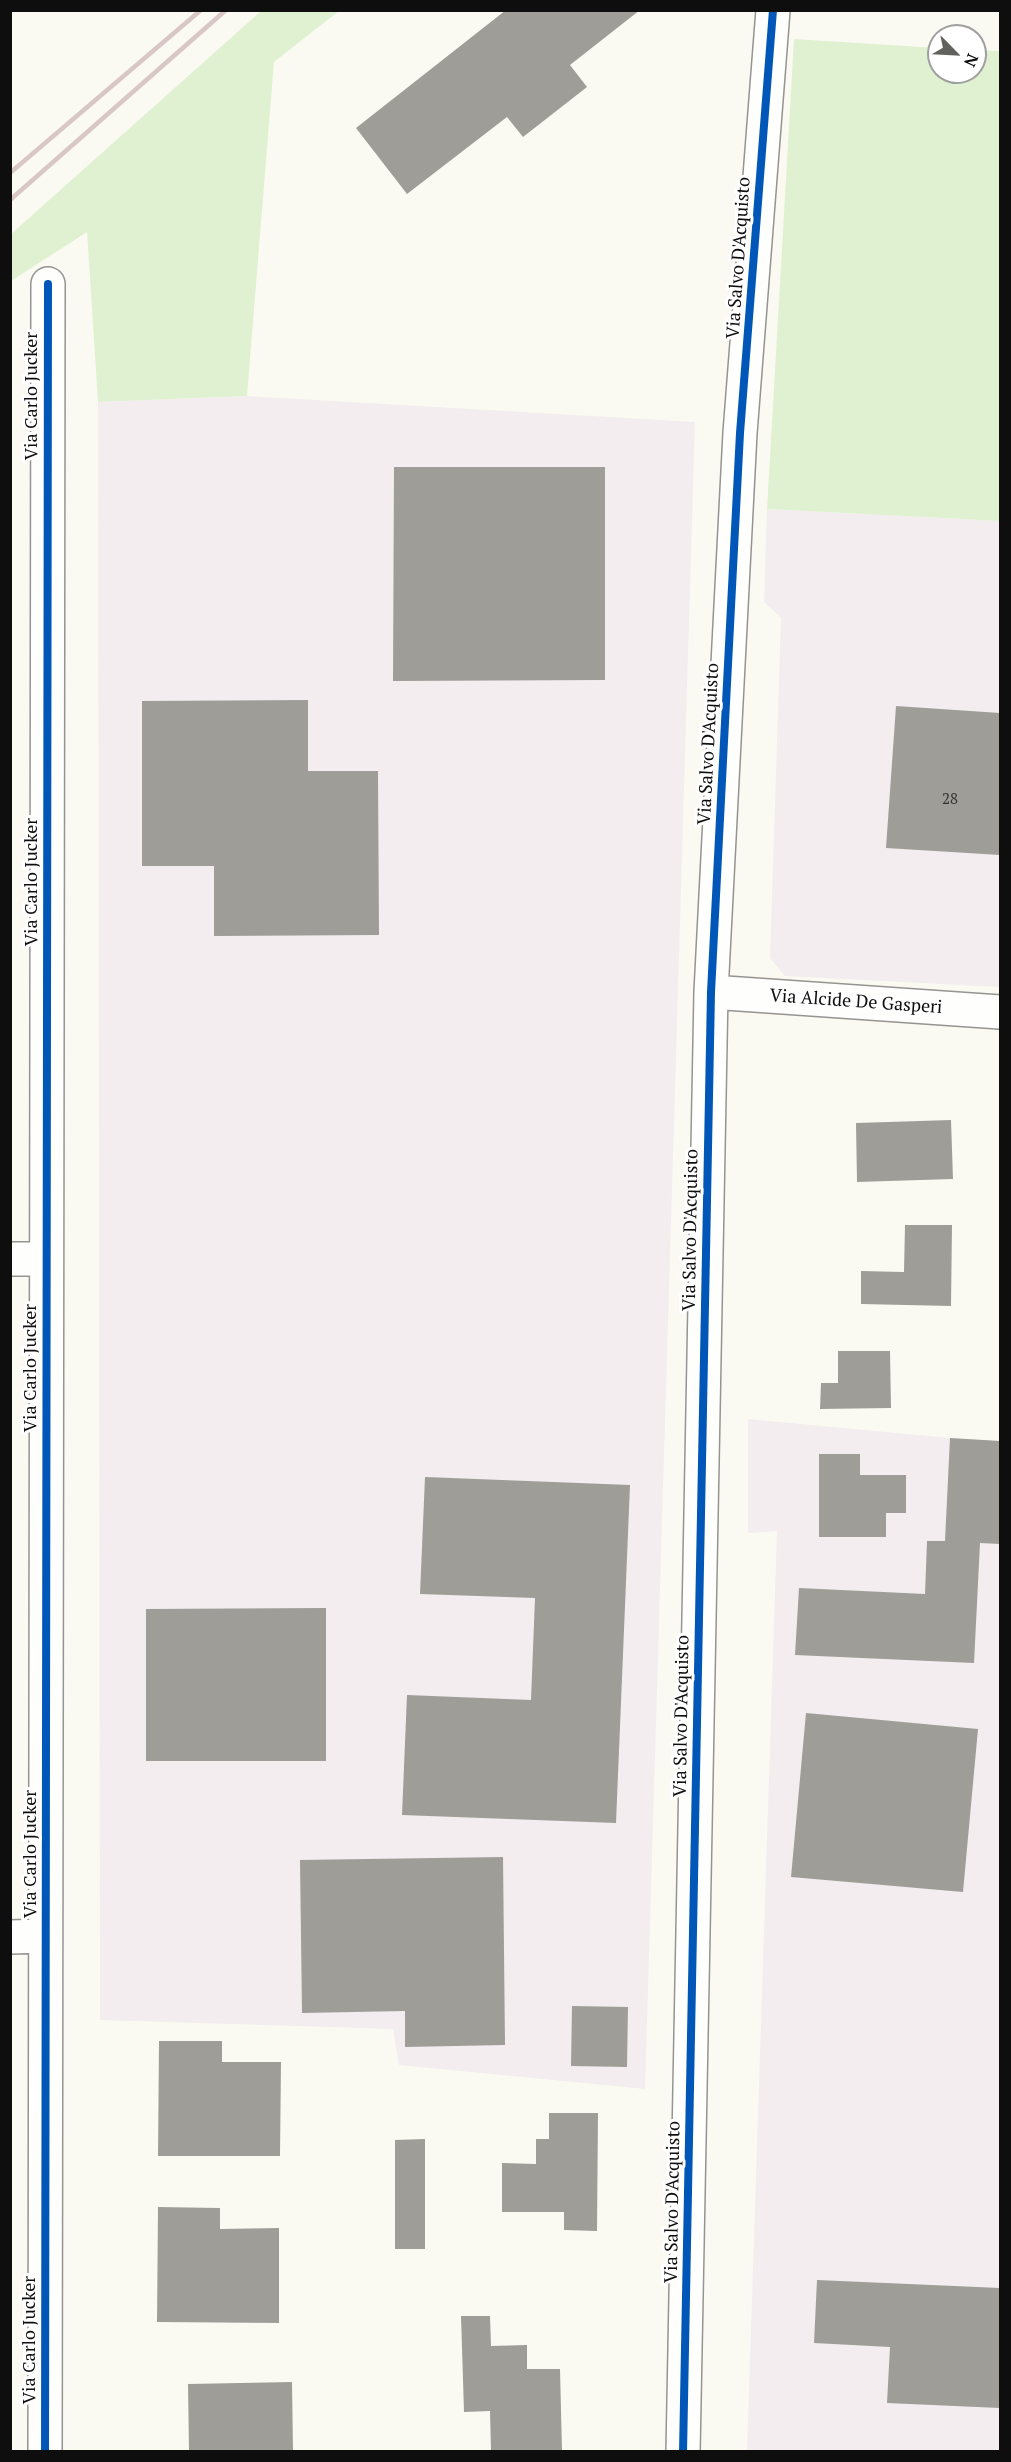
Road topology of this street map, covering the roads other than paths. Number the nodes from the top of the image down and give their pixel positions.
1 (773, 10) edge
2 (48, 284) dead end
3 (711, 992) junction
4 (1000, 1012) edge
5 (10, 1259) edge
6 (46, 1259) junction
7 (45, 1936) junction
8 (10, 1937) edge
9 (45, 2451) edge
10 (683, 2451) edge

1 - 3 street, Via Salvo D'Acquisto
2 - 6 street, Via Carlo Jucker
3 - 4 street, Via Alcide De Gasperi
3 - 10 street, Via Salvo D'Acquisto
5 - 6 street
6 - 7 street, Via Carlo Jucker
7 - 8 street
7 - 9 street, Via Carlo Jucker

